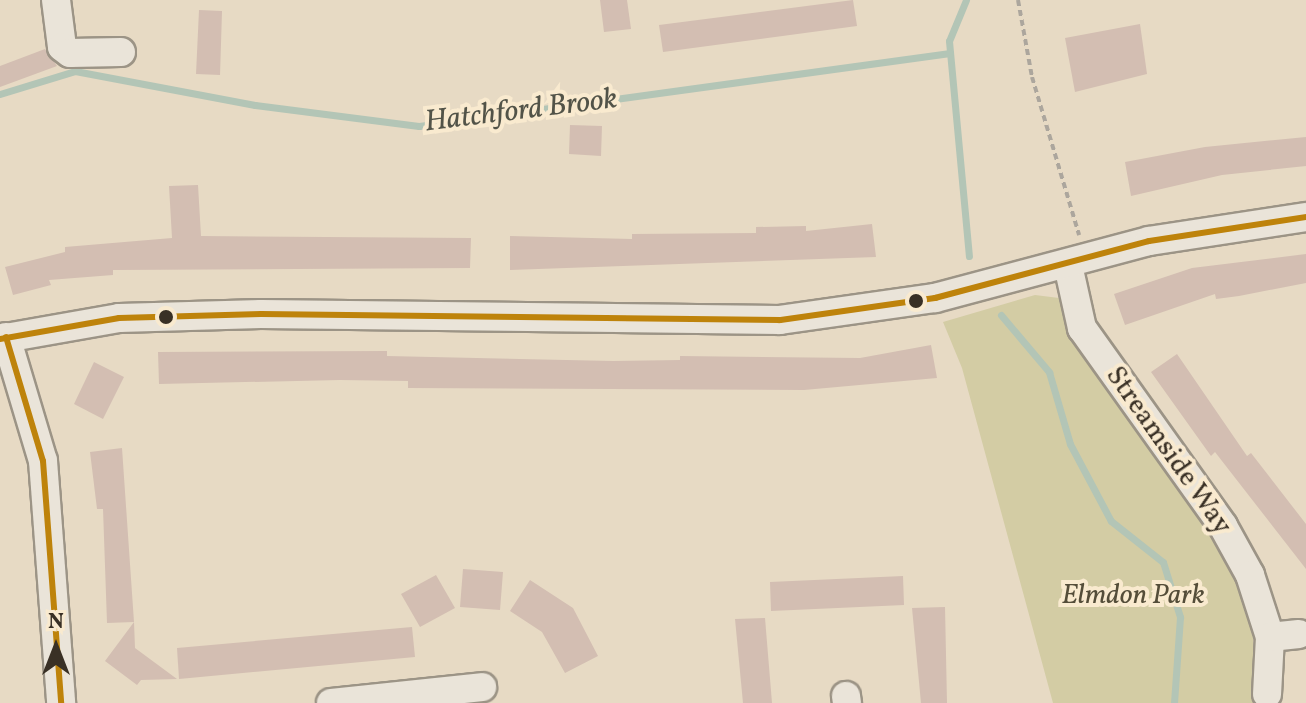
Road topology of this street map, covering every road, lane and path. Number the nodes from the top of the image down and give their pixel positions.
1 (56, 0) edge
2 (1018, 0) edge
3 (121, 52) dead end
4 (1306, 217) edge
5 (1080, 238) dead end
6 (1068, 265) junction
7 (3, 338) edge
8 (1299, 634) dead end
9 (1270, 637) junction
10 (482, 687) dead end
11 (1267, 694) dead end
12 (61, 703) edge
13 (331, 703) edge

1 - 3 street
2 - 5 path
4 - 6 street
6 - 7 street
6 - 9 street, Streamside Way
7 - 12 street
8 - 9 street
9 - 11 street, Streamside Way
10 - 13 street

